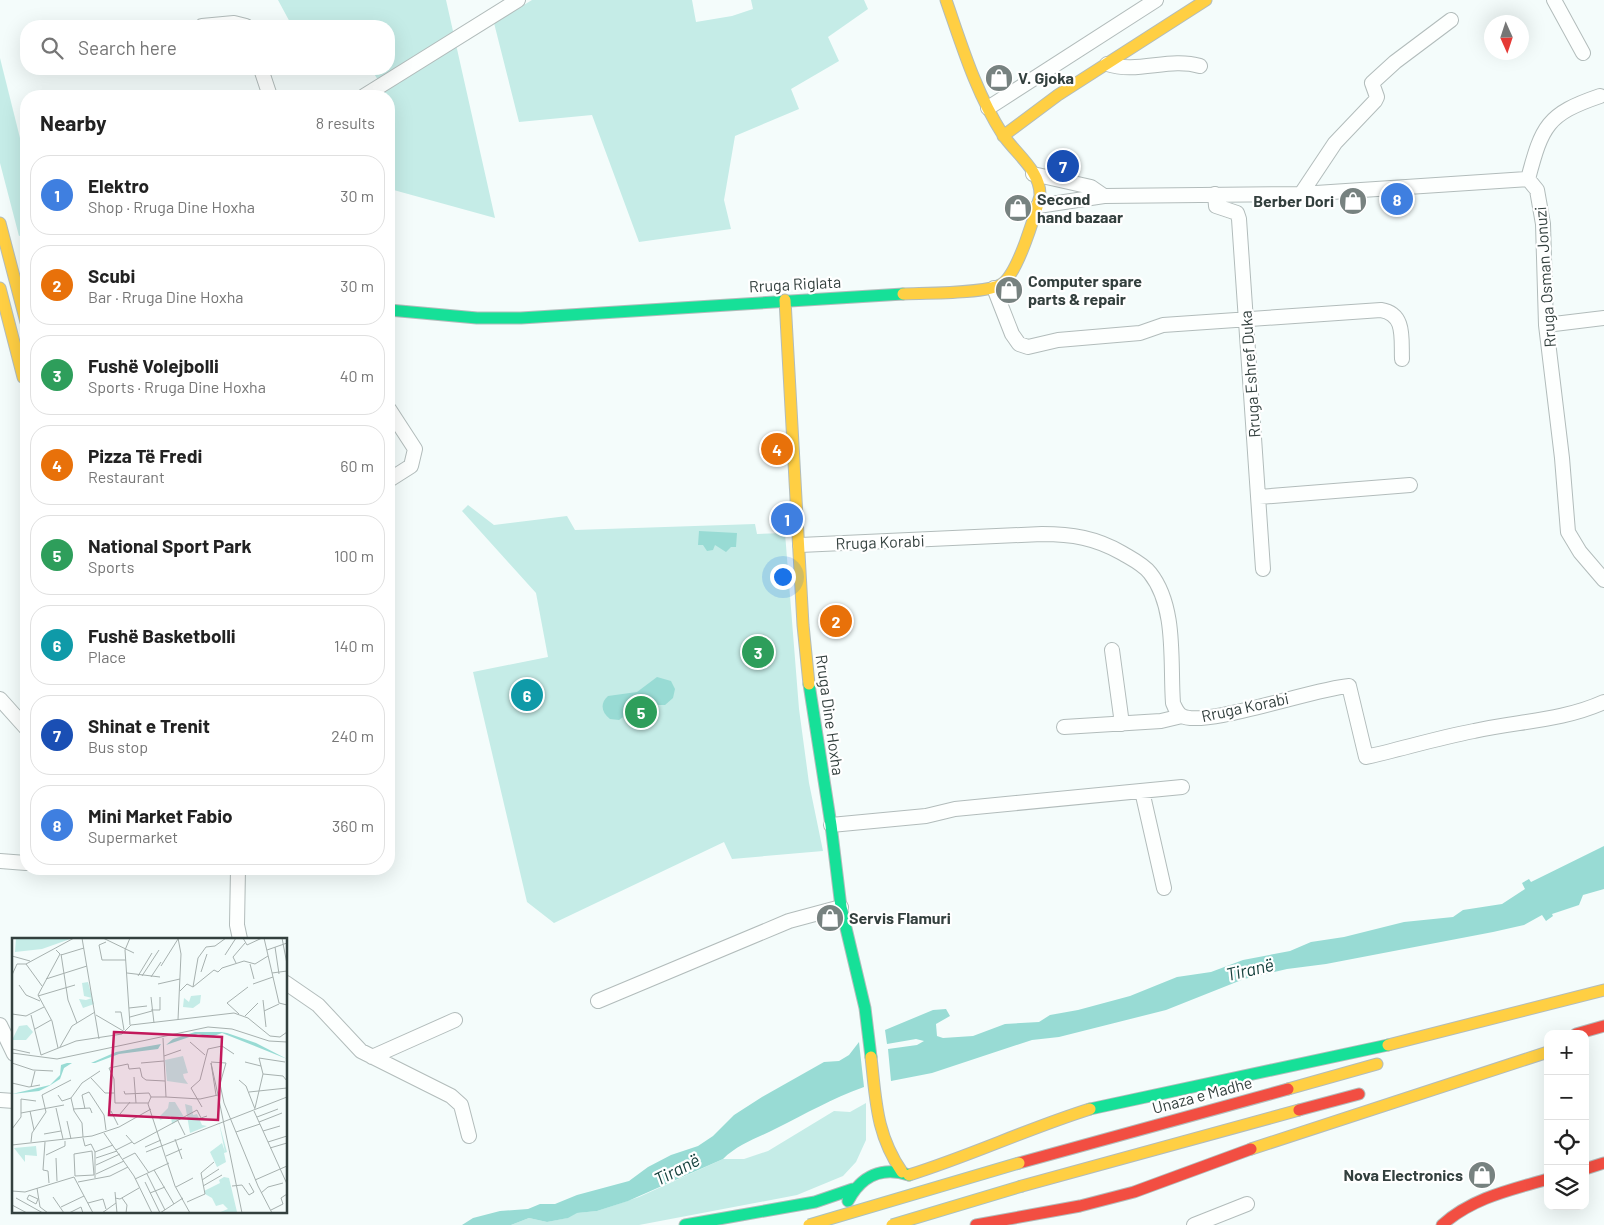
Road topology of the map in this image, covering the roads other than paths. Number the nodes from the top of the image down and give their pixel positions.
1 (518, 0) edge
2 (946, 0) edge
3 (1156, 0) edge
4 (1206, 0) edge
5 (1554, 0) edge
6 (1451, 20) dead end
7 (1582, 53) dead end
8 (1107, 64) junction
9 (1200, 66) dead end
10 (264, 75) edge
11 (268, 90) edge
12 (374, 90) edge
13 (1600, 96) dead end
14 (988, 108) junction
15 (1003, 136) junction
16 (1034, 174) junction
17 (1528, 179) junction
18 (1215, 194) junction
19 (1301, 194) junction
20 (1104, 196) junction
21 (1038, 206) junction
22 (0, 224) edge
23 (0, 288) edge
24 (994, 288) junction
25 (20, 299) edge
26 (785, 300) junction
27 (395, 311) edge
28 (1604, 318) edge
29 (1246, 319) junction
30 (1546, 325) junction
31 (1402, 359) dead end
32 (20, 360) edge
33 (395, 418) edge
34 (395, 476) edge
35 (1410, 485) dead end
36 (1259, 497) junction
37 (800, 545) junction
38 (1263, 569) dead end
39 (1604, 580) edge
40 (1112, 650) dead end
41 (0, 699) edge
42 (1604, 702) edge
43 (1182, 716) junction
44 (20, 721) edge
45 (1122, 724) junction
46 (1064, 727) dead end
47 (1182, 787) dead end
48 (1142, 791) junction
49 (831, 825) junction
50 (0, 861) edge
51 (20, 863) edge
52 (238, 875) edge
53 (1164, 888) dead end
54 (841, 907) junction
55 (240, 938) edge
56 (288, 983) edge
57 (1604, 990) edge
58 (1604, 999) edge
59 (598, 1001) dead end
60 (455, 1020) dead end
61 (0, 1025) edge
62 (1516, 1025) dead end
63 (1604, 1026) edge
64 (1589, 1030) edge
65 (1604, 1036) edge
66 (1589, 1040) edge
67 (1544, 1042) edge
68 (1521, 1048) dead end
69 (12, 1050) edge
70 (1544, 1053) edge
71 (372, 1057) junction
72 (1393, 1060) dead end
73 (1369, 1091) dead end
74 (880, 1129) junction
75 (469, 1136) dead end
76 (876, 1150) dead end
77 (872, 1163) dead end
78 (1604, 1163) edge
79 (1589, 1168) edge
80 (906, 1173) junction
81 (868, 1175) junction
82 (1544, 1181) edge
83 (854, 1189) junction
84 (1247, 1204) dead end
85 (685, 1225) edge
86 (809, 1225) edge
87 (848, 1225) edge
88 (892, 1225) edge
89 (930, 1225) edge
90 (976, 1225) edge
91 (1194, 1225) edge
92 (1442, 1225) edge

1 - 12 street
2 - 14 main road
3 - 14 street
4 - 8 main road
5 - 7 street
6 - 19 street
8 - 9 street
8 - 15 main road
10 - 11 street
13 - 17 street
14 - 15 main road
15 - 16 main road
16 - 20 street
16 - 21 main road
17 - 19 street
17 - 30 street, Rruga Osman Jonuzi
18 - 19 street
18 - 20 street
18 - 29 street, Rruga Eshref Duka
20 - 21 street
21 - 24 main road
22 - 25 main road
23 - 32 main road
24 - 26 main road, Rruga Riglata
24 - 29 street
26 - 27 main road, Rruga Riglata
26 - 37 main road, Rruga Dine Hoxha
28 - 30 street
29 - 31 street
29 - 36 street, Rruga Eshref Duka
30 - 39 street, Rruga Osman Jonuzi
33 - 34 street
35 - 36 street
36 - 38 street, Rruga Eshref Duka
37 - 43 street, Rruga Korabi
37 - 49 main road, Rruga Dine Hoxha
40 - 45 street
41 - 44 street
42 - 43 street, Rruga Korabi
43 - 45 street
45 - 46 street
47 - 48 street
48 - 49 street
48 - 53 street
49 - 54 main road, Rruga Dine Hoxha
50 - 51 street
52 - 55 street
54 - 59 street
54 - 74 main road, Rruga Dine Hoxha
56 - 71 street
57 - 80 main road
58 - 62 main road
60 - 71 street
61 - 69 street
63 - 64 main road
65 - 66 main road
67 - 68 main road
70 - 90 main road
71 - 75 street
72 - 86 main road, Unaza e Madhe, bridge
73 - 88 main road, bridge
74 - 76 main road, Rruga Dine Hoxha
74 - 80 main road, Rruga Dine Hoxha
77 - 81 main road
78 - 79 main road
80 - 81 main road
80 - 89 main road, Rruga Dine Hoxha
81 - 83 main road
82 - 92 main road
83 - 85 main road
83 - 87 main road
84 - 91 street

